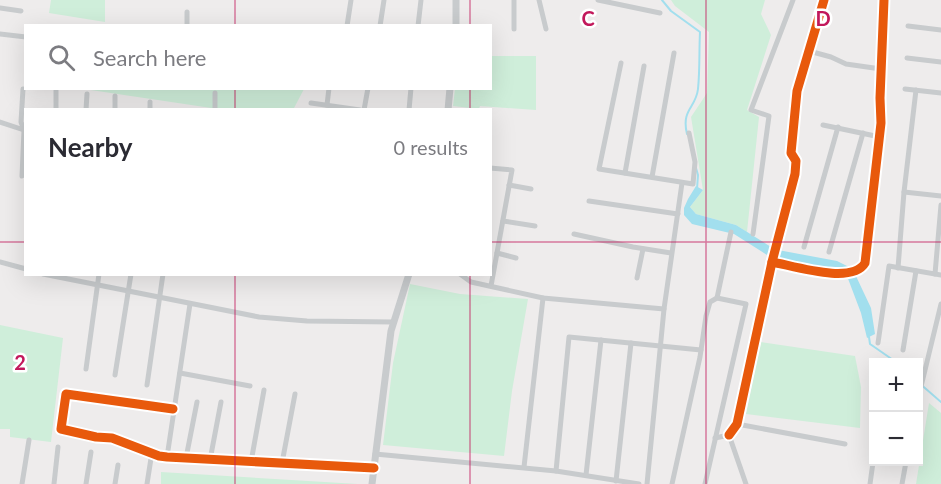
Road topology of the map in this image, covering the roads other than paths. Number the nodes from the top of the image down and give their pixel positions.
1 (351, 0) edge
2 (384, 0) edge
3 (421, 0) edge
4 (456, 0) edge
5 (514, 0) edge
6 (538, 0) edge
7 (598, 0) edge
8 (793, 0) edge
9 (824, 0) edge
10 (884, 0) edge
11 (0, 8) edge
12 (21, 11) dead end
13 (187, 12) dead end
14 (660, 13) dead end
15 (187, 24) edge
16 (347, 24) edge
17 (380, 24) edge
18 (418, 24) edge
19 (456, 24) edge
20 (908, 26) dead end
21 (514, 29) dead end
22 (546, 29) dead end
23 (941, 30) edge
24 (0, 34) edge
25 (24, 37) edge
26 (809, 51) junction
27 (674, 53) dead end
28 (907, 58) dead end
29 (941, 62) edge
30 (621, 63) dead end
31 (644, 66) dead end
32 (881, 69) junction
33 (23, 89) dead end
34 (905, 89) dead end
35 (56, 90) edge
36 (329, 90) edge
37 (367, 90) edge
38 (411, 90) edge
39 (450, 90) edge
40 (916, 90) junction
41 (215, 93) dead end
42 (941, 93) edge
43 (87, 94) dead end
44 (115, 96) dead end
45 (150, 102) dead end
46 (311, 103) dead end
47 (327, 105) junction
48 (56, 108) edge
49 (86, 108) edge
50 (115, 108) edge
51 (150, 108) edge
52 (215, 108) edge
53 (348, 108) edge
54 (363, 108) edge
55 (409, 108) edge
56 (448, 108) edge
57 (0, 122) edge
58 (823, 125) dead end
59 (838, 127) junction
60 (24, 128) edge
61 (24, 130) edge
62 (689, 133) dead end
63 (863, 133) junction
64 (880, 137) junction
65 (24, 145) edge
66 (492, 168) edge
67 (626, 173) junction
68 (22, 176) dead end
69 (652, 177) junction
70 (682, 183) junction
71 (509, 185) junction
72 (531, 189) dead end
73 (904, 192) junction
74 (941, 196) edge
75 (589, 201) dead end
76 (941, 205) edge
77 (678, 214) junction
78 (503, 221) junction
79 (535, 226) dead end
80 (731, 232) dead end
81 (574, 234) dead end
82 (753, 234) dead end
83 (804, 247) dead end
84 (643, 249) junction
85 (829, 252) dead end
86 (497, 253) junction
87 (671, 253) junction
88 (516, 258) dead end
89 (0, 262) edge
90 (772, 262) junction
91 (24, 268) edge
92 (898, 268) junction
93 (916, 271) junction
94 (938, 275) edge
95 (52, 276) edge
96 (79, 276) edge
97 (99, 276) edge
98 (131, 276) edge
99 (163, 276) edge
100 (408, 276) edge
101 (463, 276) edge
102 (637, 278) dead end
103 (78, 282) junction
104 (97, 286) junction
105 (491, 286) junction
106 (127, 292) junction
107 (543, 298) junction
108 (717, 298) junction
109 (161, 299) junction
110 (190, 304) junction
111 (941, 304) edge
112 (664, 309) junction
113 (393, 322) junction
114 (602, 340) junction
115 (631, 343) junction
116 (878, 343) dead end
117 (661, 346) junction
118 (701, 350) junction
119 (903, 350) dead end
120 (86, 369) dead end
121 (180, 374) junction
122 (115, 375) dead end
123 (923, 377) edge
124 (147, 385) dead end
125 (250, 386) dead end
126 (264, 390) dead end
127 (295, 394) dead end
128 (197, 402) dead end
129 (221, 402) dead end
130 (173, 409) junction
131 (737, 424) junction
132 (729, 435) junction
133 (715, 438) junction
134 (29, 440) dead end
135 (845, 444) dead end
136 (58, 447) dead end
137 (91, 452) dead end
138 (152, 452) junction
139 (375, 454) junction
140 (167, 457) junction
141 (186, 458) junction
142 (210, 460) junction
143 (251, 462) junction
144 (282, 463) junction
145 (118, 465) dead end
146 (872, 466) edge
147 (905, 466) edge
148 (524, 467) junction
149 (374, 468) junction
150 (556, 471) junction
151 (586, 476) junction
152 (616, 481) junction
153 (22, 484) edge
154 (54, 484) edge
155 (86, 484) edge
156 (115, 484) edge
157 (147, 484) edge
158 (372, 484) edge
159 (639, 484) edge
160 (647, 484) edge
161 (672, 484) edge
162 (705, 484) edge
163 (746, 484) edge
164 (870, 484) edge
165 (902, 484) edge

1 - 16 street
2 - 17 street
3 - 18 street
4 - 19 street
5 - 21 street
6 - 22 street
7 - 14 street
8 - 82 street
9 - 26 street
10 - 32 street
11 - 12 street
13 - 15 street
20 - 23 street
24 - 25 street
26 - 32 street
26 - 90 street
27 - 69 street
28 - 29 street
30 - 67 street
31 - 67 street
32 - 64 street
33 - 60 street
34 - 40 street
35 - 48 street
36 - 47 street
37 - 54 street
38 - 55 street
39 - 56 street
40 - 42 street
40 - 73 street
41 - 52 street
43 - 49 street
44 - 50 street
45 - 51 street
46 - 47 street
47 - 53 street
57 - 61 street
58 - 59 street
59 - 63 street
59 - 83 street
62 - 70 street
63 - 64 street
63 - 85 street
64 - 90 street
65 - 68 street
66 - 71 street
67 - 69 street
69 - 70 street
70 - 77 street
71 - 72 street
71 - 78 street
73 - 74 street
73 - 92 street
75 - 77 street
76 - 94 street
77 - 87 street
78 - 79 street
78 - 86 street
80 - 108 street
81 - 84 street
84 - 87 street
84 - 102 street
86 - 88 street
86 - 105 street
87 - 112 street
89 - 91 street
90 - 131 street
92 - 93 street
92 - 116 street
93 - 94 street
93 - 119 street
95 - 103 street
96 - 103 street
97 - 104 street
98 - 106 street
99 - 109 street
100 - 113 street
101 - 105 street
103 - 104 street
104 - 106 street
104 - 120 street
105 - 107 street
106 - 109 street
106 - 122 street
107 - 112 street
107 - 148 street
108 - 118 street
108 - 133 street
109 - 110 street
109 - 124 street
110 - 113 street
110 - 121 street
111 - 123 street
112 - 117 street
113 - 139 street
114 - 115 street
114 - 150 street
114 - 151 street
115 - 117 street
115 - 152 street
117 - 118 street
117 - 160 street
118 - 161 street
121 - 125 street
121 - 130 street
126 - 143 street
127 - 144 street
128 - 141 street
129 - 142 street
130 - 138 street
130 - 140 street
131 - 132 street
131 - 135 street
132 - 133 street
132 - 163 street
133 - 162 street
134 - 153 street
136 - 154 street
137 - 155 street
138 - 140 street
138 - 157 street
139 - 148 street
139 - 149 street
140 - 141 street
141 - 142 street
142 - 143 street
143 - 144 street
144 - 149 street
145 - 156 street
146 - 164 street
147 - 165 street
148 - 150 street
149 - 158 street
150 - 151 street
151 - 152 street
152 - 159 street

